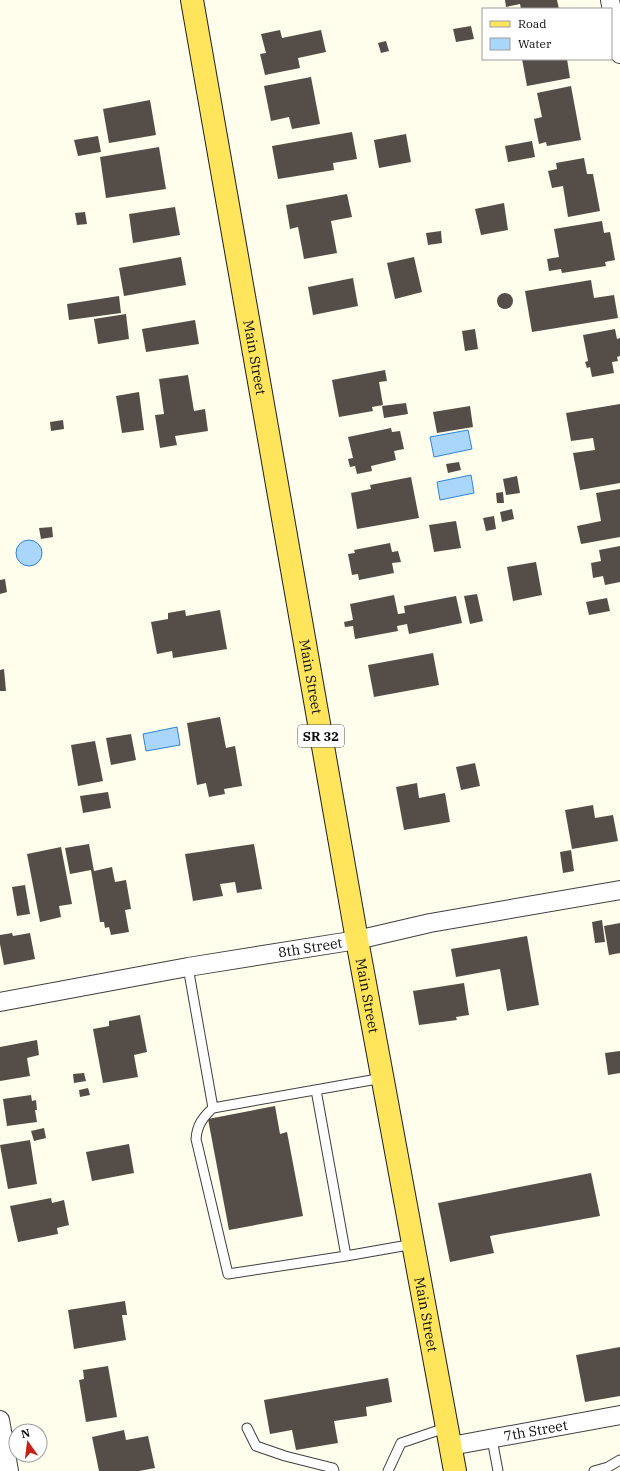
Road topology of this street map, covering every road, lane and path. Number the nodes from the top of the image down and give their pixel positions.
1 (192, 0) edge
2 (612, 11) edge
3 (620, 54) edge
4 (620, 890) edge
5 (357, 940) junction
6 (188, 967) junction
7 (0, 1002) edge
8 (383, 1078) junction
9 (316, 1090) junction
10 (213, 1108) junction
11 (414, 1244) junction
12 (346, 1256) junction
13 (620, 1415) edge
14 (0, 1420) edge
15 (247, 1428) dead end
16 (449, 1437) junction
17 (492, 1439) junction
18 (620, 1460) edge
19 (9, 1471) edge
20 (334, 1471) edge
21 (388, 1471) edge
22 (455, 1471) edge
23 (498, 1471) edge
24 (594, 1471) edge

1 - 5 main road, Main Street / SR 32
2 - 3 street
4 - 5 street, 8th Street
5 - 6 street, 8th Street
5 - 8 main road, Main Street / SR 32
6 - 7 street, 8th Street
6 - 10 lane
8 - 9 lane
8 - 11 main road, Main Street / SR 32
9 - 10 lane
9 - 12 lane
10 - 12 lane
11 - 12 lane
11 - 16 main road, Main Street / SR 32
13 - 17 street, 7th Street
14 - 19 street
15 - 20 lane
16 - 17 street, 7th Street
16 - 21 lane
16 - 22 main road, Main Street / SR 32
17 - 23 lane
18 - 24 lane

